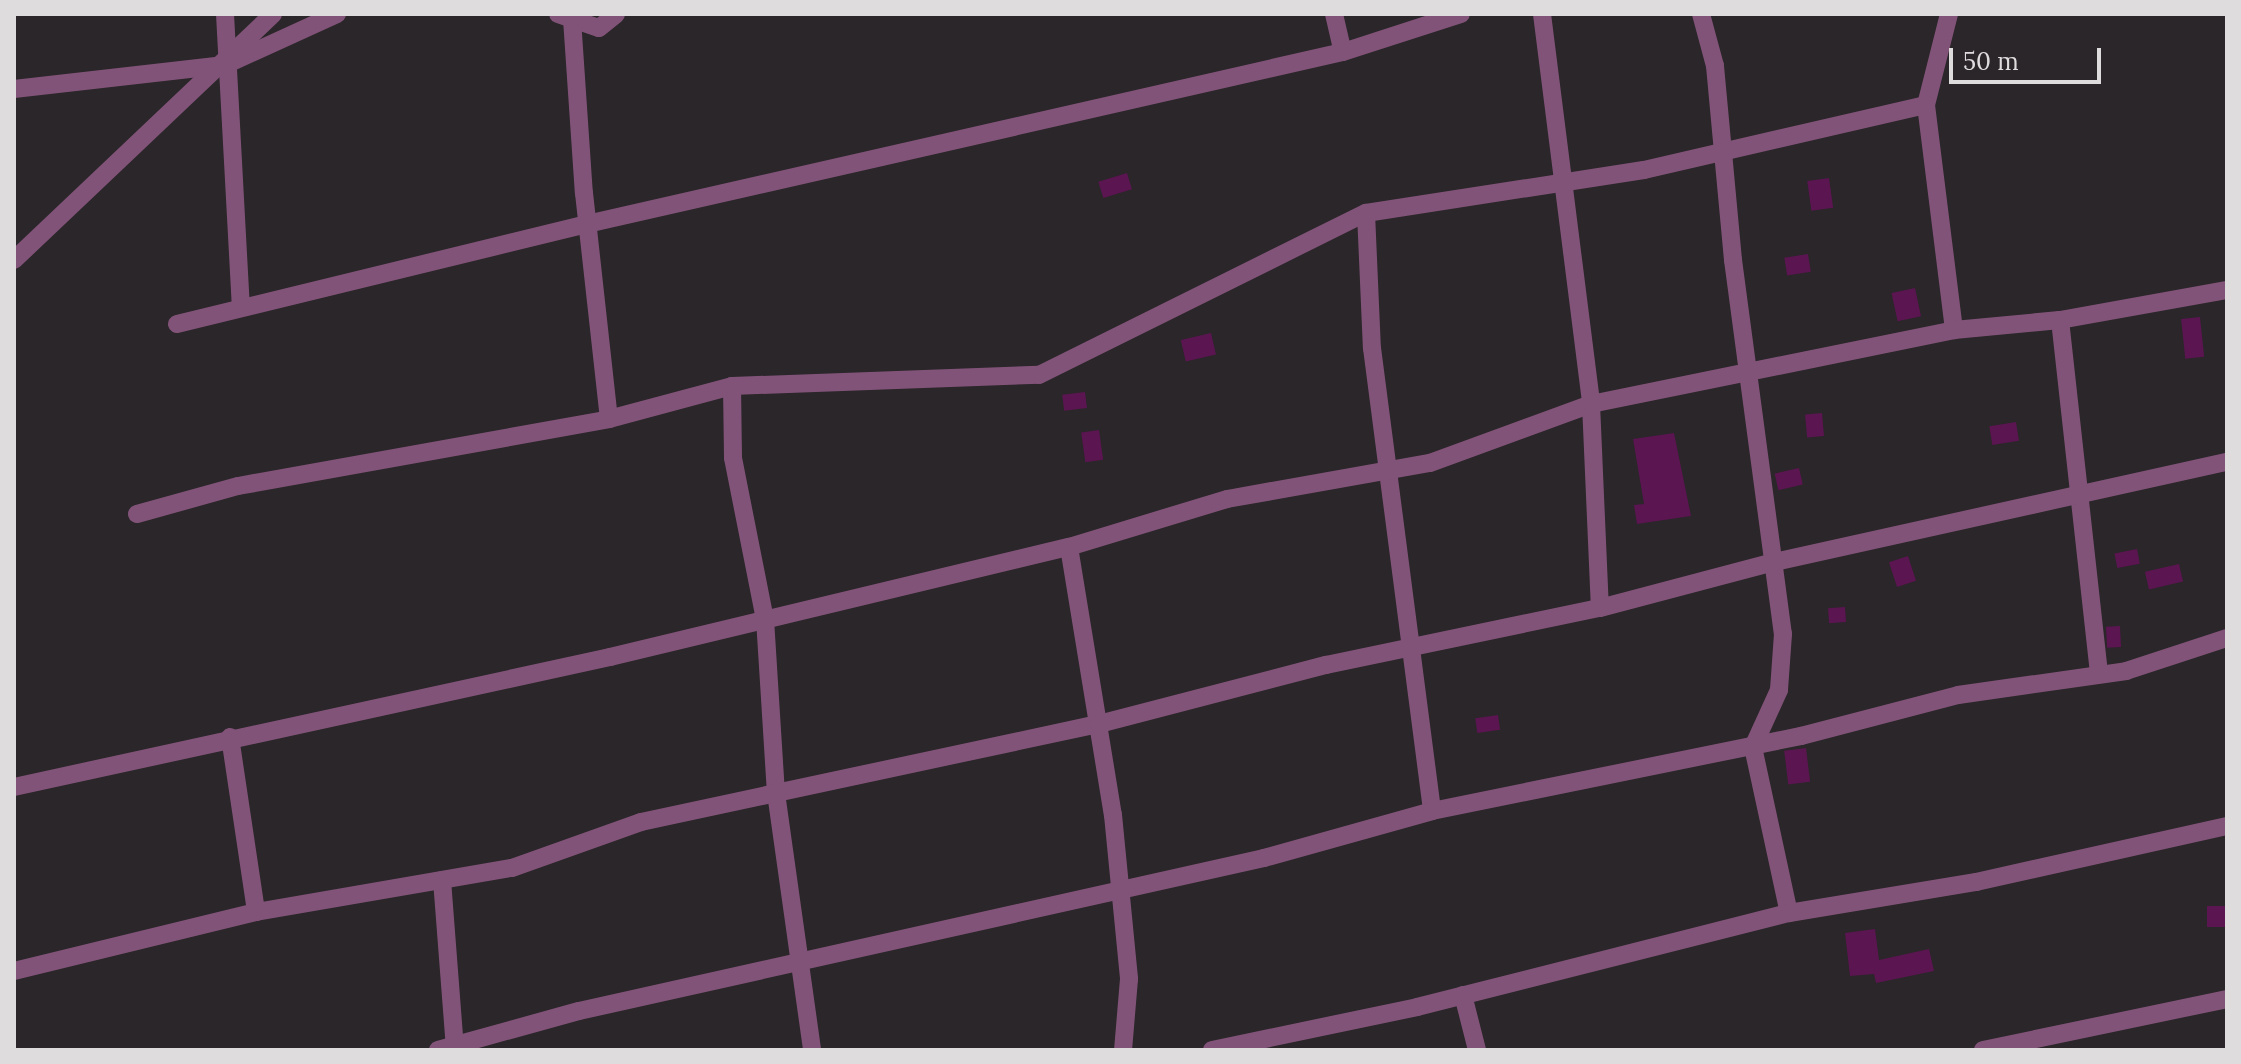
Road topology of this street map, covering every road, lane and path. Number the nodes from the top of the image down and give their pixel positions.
1 (225, 14) edge
2 (273, 14) edge
3 (337, 14) edge
4 (616, 14) edge
5 (1334, 14) edge
6 (1461, 14) edge
7 (1542, 14) edge
8 (1701, 14) edge
9 (1949, 14) edge
10 (565, 16) edge
11 (1343, 52) junction
12 (225, 65) junction
13 (14, 89) edge
14 (1926, 105) junction
15 (1723, 153) junction
16 (1563, 184) junction
17 (1366, 213) junction
18 (587, 224) junction
19 (14, 260) edge
20 (2227, 290) edge
21 (241, 308) junction
22 (2060, 320) junction
23 (177, 324) dead end
24 (1954, 330) junction
25 (1749, 374) junction
26 (732, 386) junction
27 (1591, 404) junction
28 (609, 419) junction
29 (2227, 462) edge
30 (1388, 469) junction
31 (2083, 495) junction
32 (137, 514) dead end
33 (1069, 547) junction
34 (1770, 563) junction
35 (1600, 608) junction
36 (765, 619) junction
37 (2227, 638) edge
38 (1411, 648) junction
39 (2099, 674) junction
40 (1099, 724) junction
41 (230, 737) junction
42 (1753, 747) junction
43 (14, 787) edge
44 (776, 793) junction
45 (1432, 811) junction
46 (2227, 826) edge
47 (442, 880) junction
48 (1121, 890) junction
49 (256, 912) junction
50 (1789, 913) junction
51 (801, 961) junction
52 (14, 971) edge
53 (1463, 995) junction
54 (2227, 999) edge
55 (449, 1048) edge
56 (812, 1050) edge
57 (1123, 1050) edge
58 (1212, 1050) edge
59 (1477, 1050) edge
60 (1983, 1050) edge

1 - 12 street
2 - 12 street
3 - 12 street
4 - 10 street
5 - 11 street
6 - 11 street
7 - 16 street
8 - 15 street
9 - 14 street
10 - 18 street
11 - 18 street
12 - 13 street
12 - 19 street
12 - 21 street
14 - 15 street
14 - 24 street
15 - 16 street
15 - 25 street
16 - 17 street
16 - 27 street
17 - 26 street
17 - 30 street
18 - 21 street
18 - 28 street
20 - 22 street
21 - 23 street
22 - 24 street
22 - 31 street
24 - 25 street
25 - 27 street
25 - 34 street
26 - 28 street
26 - 36 street
27 - 30 street
27 - 35 street
28 - 32 street
29 - 31 street
30 - 33 street
30 - 38 street
31 - 34 street
31 - 39 street
33 - 36 street
33 - 40 street
34 - 35 street
34 - 42 street
35 - 38 street
36 - 41 street
36 - 44 street
37 - 39 street
38 - 40 street
38 - 45 street
39 - 42 street
40 - 44 street
40 - 48 street
41 - 43 street
41 - 49 street
42 - 45 street
42 - 50 street
44 - 47 street
44 - 51 street
45 - 48 street
46 - 50 street
47 - 49 street
47 - 55 street
48 - 51 street
48 - 57 street
49 - 52 street
50 - 53 street
51 - 55 street
51 - 56 street
53 - 58 street
53 - 59 street
54 - 60 street

